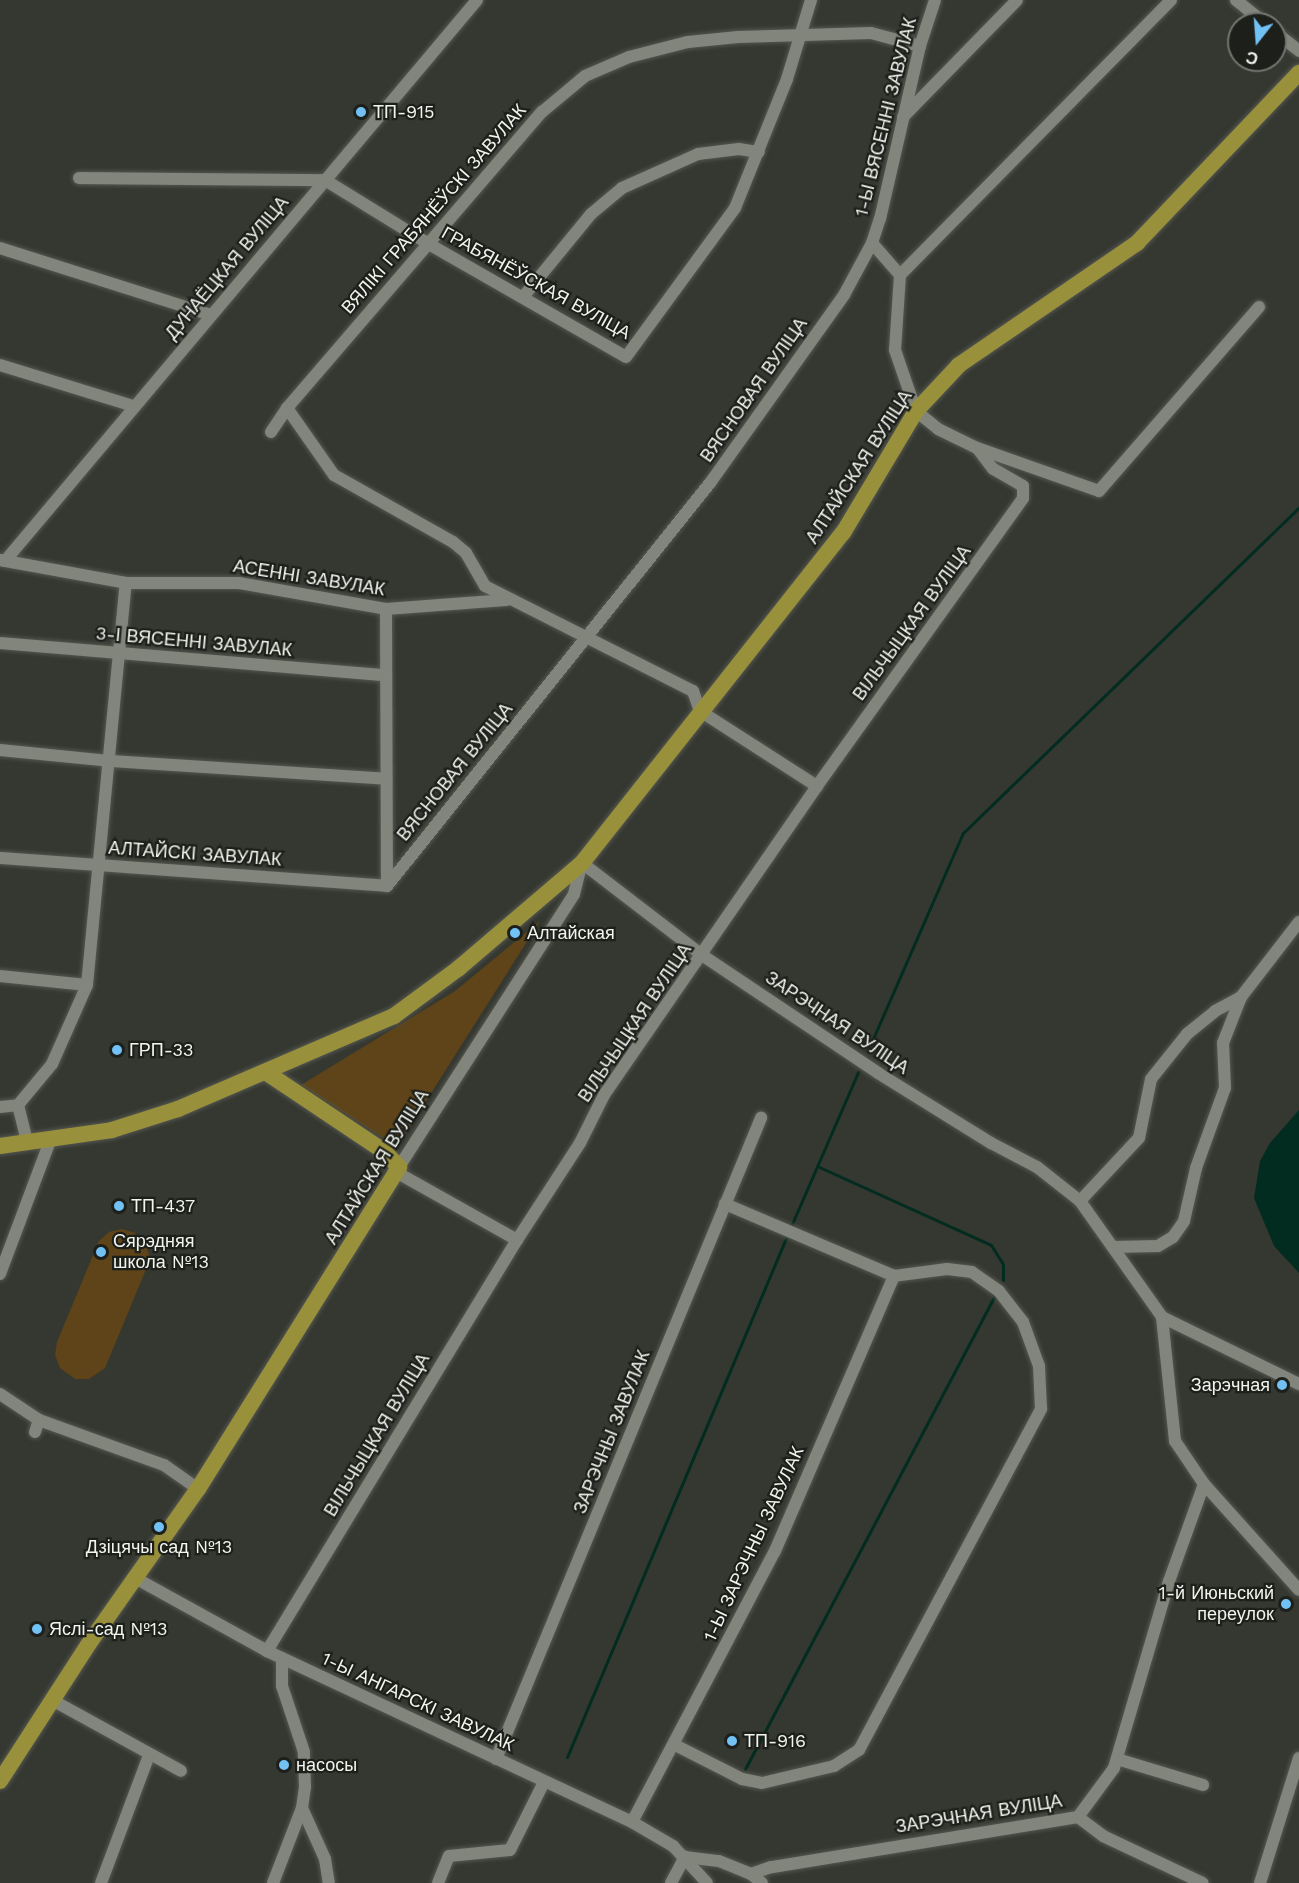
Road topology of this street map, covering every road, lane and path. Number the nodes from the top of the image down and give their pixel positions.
1 (477, 0) edge
2 (811, 0) edge
3 (935, 0) edge
4 (1017, 0) edge
5 (1171, 0) edge
6 (1236, 0) edge
7 (1251, 12) edge
8 (800, 35) junction
9 (1287, 42) edge
10 (920, 46) junction
11 (1299, 51) edge
12 (1299, 73) edge
13 (903, 117) junction
14 (759, 152) junction
15 (79, 178) dead end
16 (325, 180) junction
17 (427, 243) junction
18 (872, 243) junction
19 (0, 248) edge
20 (900, 275) junction
21 (523, 297) junction
22 (1259, 307) dead end
23 (211, 315) junction
24 (0, 365) edge
25 (133, 406) junction
26 (287, 408) junction
27 (916, 411) junction
28 (271, 432) dead end
29 (977, 448) junction
30 (2, 560) edge
31 (126, 583) junction
32 (507, 600) junction
33 (386, 609) junction
34 (586, 638) junction
35 (0, 643) edge
36 (122, 656) junction
37 (385, 675) junction
38 (700, 711) junction
39 (0, 750) edge
40 (111, 761) junction
41 (386, 779) junction
42 (817, 786) junction
43 (0, 858) edge
44 (582, 862) junction
45 (101, 865) junction
46 (387, 886) junction
47 (1299, 922) edge
48 (702, 955) junction
49 (0, 976) edge
50 (87, 985) junction
51 (1241, 997) junction
52 (267, 1073) junction
53 (18, 1105) junction
54 (0, 1107) edge
55 (761, 1118) dead end
56 (50, 1141) junction
57 (27, 1142) junction
58 (0, 1146) edge
59 (397, 1170) junction
60 (1080, 1201) junction
61 (725, 1204) junction
62 (517, 1240) junction
63 (1113, 1247) junction
64 (0, 1274) edge
65 (894, 1276) junction
66 (1162, 1317) junction
67 (1299, 1384) edge
68 (0, 1394) edge
69 (39, 1420) junction
70 (35, 1432) dead end
71 (1204, 1484) junction
72 (198, 1489) junction
73 (135, 1578) junction
74 (1299, 1590) edge
75 (267, 1651) junction
76 (282, 1658) junction
77 (52, 1700) junction
78 (675, 1745) junction
79 (149, 1755) junction
80 (1299, 1758) edge
81 (496, 1759) junction
82 (1117, 1759) junction
83 (181, 1771) dead end
84 (0, 1781) edge
85 (544, 1782) junction
86 (1203, 1785) dead end
87 (302, 1809) junction
88 (1078, 1817) junction
89 (632, 1822) junction
90 (685, 1857) junction
91 (751, 1874) junction
92 (101, 1883) edge
93 (273, 1883) edge
94 (329, 1883) edge
95 (438, 1883) edge
96 (670, 1883) edge
97 (707, 1883) edge
98 (762, 1883) edge
99 (1203, 1883) edge
100 (1260, 1883) edge

1 - 16 street, ДУНАЁЦКАЯ ВУЛІЦА
2 - 8 street, ГРАБЯНЁЎСКАЯ ВУЛІЦА
3 - 10 street, 1-Ы ВЯСЕННІ ЗАВУЛАК
4 - 13 street
5 - 20 street
6 - 7 street
8 - 10 street, ВЯЛІКІ ГРАБЯНЁЎСКІ ЗАВУЛАК
8 - 14 street, ГРАБЯНЁЎСКАЯ ВУЛІЦА
8 - 17 street, ВЯЛІКІ ГРАБЯНЁЎСКІ ЗАВУЛАК
9 - 11 street
10 - 13 street, 1-Ы ВЯСЕННІ ЗАВУЛАК
12 - 27 main road, АЛТАЙСКАЯ ВУЛІЦА
13 - 18 street, 1-Ы ВЯСЕННІ ЗАВУЛАК
14 - 21 street
14 - 21 street, ГРАБЯНЁЎСКАЯ ВУЛІЦА
15 - 16 street
16 - 17 street, ГРАБЯНЁЎСКАЯ ВУЛІЦА
16 - 23 street, ДУНАЁЦКАЯ ВУЛІЦА
17 - 21 street, ГРАБЯНЁЎСКАЯ ВУЛІЦА
17 - 26 street, ВЯЛІКІ ГРАБЯНЁЎСКІ ЗАВУЛАК
18 - 20 street
18 - 34 street, ВЯСНОВАЯ ВУЛІЦА
19 - 23 street
20 - 27 street
22 - 29 street
23 - 25 street, ДУНАЁЦКАЯ ВУЛІЦА
24 - 25 street
25 - 30 street, ДУНАЁЦКАЯ ВУЛІЦА
26 - 28 street, ВЯЛІКІ ГРАБЯНЁЎСКІ ЗАВУЛАК
26 - 32 street
27 - 29 street
27 - 38 main road, АЛТАЙСКАЯ ВУЛІЦА
29 - 42 street, ВІЛЬЧЫЦКАЯ ВУЛІЦА
30 - 31 street, АСЕННІ ЗАВУЛАК
31 - 33 street, АСЕННІ ЗАВУЛАК
31 - 36 street
32 - 33 street, АСЕННІ ЗАВУЛАК
32 - 34 street
33 - 37 street
34 - 38 street
34 - 46 street, ВЯСНОВАЯ ВУЛІЦА
35 - 36 street, 3-І ВЯСЕННІ ЗАВУЛАК
36 - 37 street, 3-І ВЯСЕННІ ЗАВУЛАК
36 - 40 street
37 - 41 street
38 - 42 street
38 - 44 main road, АЛТАЙСКАЯ ВУЛІЦА
39 - 40 street
40 - 41 street
40 - 45 street
41 - 46 street
42 - 48 street, ВІЛЬЧЫЦКАЯ ВУЛІЦА
43 - 45 street, АЛТАЙСКІ ЗАВУЛАК
44 - 48 street, ЗАРЭЧНАЯ ВУЛІЦА
44 - 52 main road, АЛТАЙСКАЯ ВУЛІЦА
44 - 59 street, АЛТАЙСКАЯ ВУЛІЦА
45 - 46 street, АЛТАЙСКІ ЗАВУЛАК
45 - 50 street
47 - 51 street
48 - 60 street, ЗАРЭЧНАЯ ВУЛІЦА
48 - 62 street, ВІЛЬЧЫЦКАЯ ВУЛІЦА
49 - 50 street
50 - 53 street
51 - 60 street
51 - 63 street
52 - 56 main road, АЛТАЙСКАЯ ВУЛІЦА
52 - 59 main road
53 - 54 street
53 - 57 street
55 - 61 street, ЗАРЭЧНЫ ЗАВУЛАК
56 - 57 main road, АЛТАЙСКАЯ ВУЛІЦА
56 - 64 street
57 - 58 main road, АЛТАЙСКАЯ ВУЛІЦА
59 - 62 street
59 - 72 main road, АЛТАЙСКАЯ ВУЛІЦА
60 - 63 street, ЗАРЭЧНАЯ ВУЛІЦА
61 - 65 street
61 - 81 street, ЗАРЭЧНЫ ЗАВУЛАК
62 - 75 street, ВІЛЬЧЫЦКАЯ ВУЛІЦА
63 - 66 street, ЗАРЭЧНАЯ ВУЛІЦА
65 - 78 street, 1-Ы ЗАРЭЧНЫ ЗАВУЛАК
65 - 78 street
66 - 67 street
66 - 71 street, ЗАРЭЧНАЯ ВУЛІЦА
68 - 69 street
69 - 70 street
69 - 72 street
71 - 74 street
71 - 82 street, ЗАРЭЧНАЯ ВУЛІЦА
72 - 73 main road, АЛТАЙСКАЯ ВУЛІЦА
73 - 75 street, 1-Ы АНГАРСКІ ЗАВУЛАК
73 - 77 main road, АЛТАЙСКАЯ ВУЛІЦА
75 - 76 street, 1-Ы АНГАРСКІ ЗАВУЛАК
76 - 81 street, 1-Ы АНГАРСКІ ЗАВУЛАК
76 - 87 street
77 - 79 street
77 - 84 main road, АЛТАЙСКАЯ ВУЛІЦА
78 - 89 street, 1-Ы ЗАРЭЧНЫ ЗАВУЛАК
79 - 83 street
79 - 92 street
80 - 100 street
81 - 85 street, 1-Ы АНГАРСКІ ЗАВУЛАК
82 - 86 street
82 - 88 street, ЗАРЭЧНАЯ ВУЛІЦА
85 - 89 street, 1-Ы АНГАРСКІ ЗАВУЛАК
85 - 95 street
87 - 93 street
87 - 94 street
88 - 91 street, ЗАРЭЧНАЯ ВУЛІЦА
88 - 99 street
89 - 90 street, 1-Ы АНГАРСКІ ЗАВУЛАК
90 - 91 street, 1-Ы АНГАРСКІ ЗАВУЛАК
90 - 96 street
90 - 97 street, 1-Ы АНГАРСКІ ЗАВУЛАК
91 - 98 street, 1-Ы АНГАРСКІ ЗАВУЛАК

